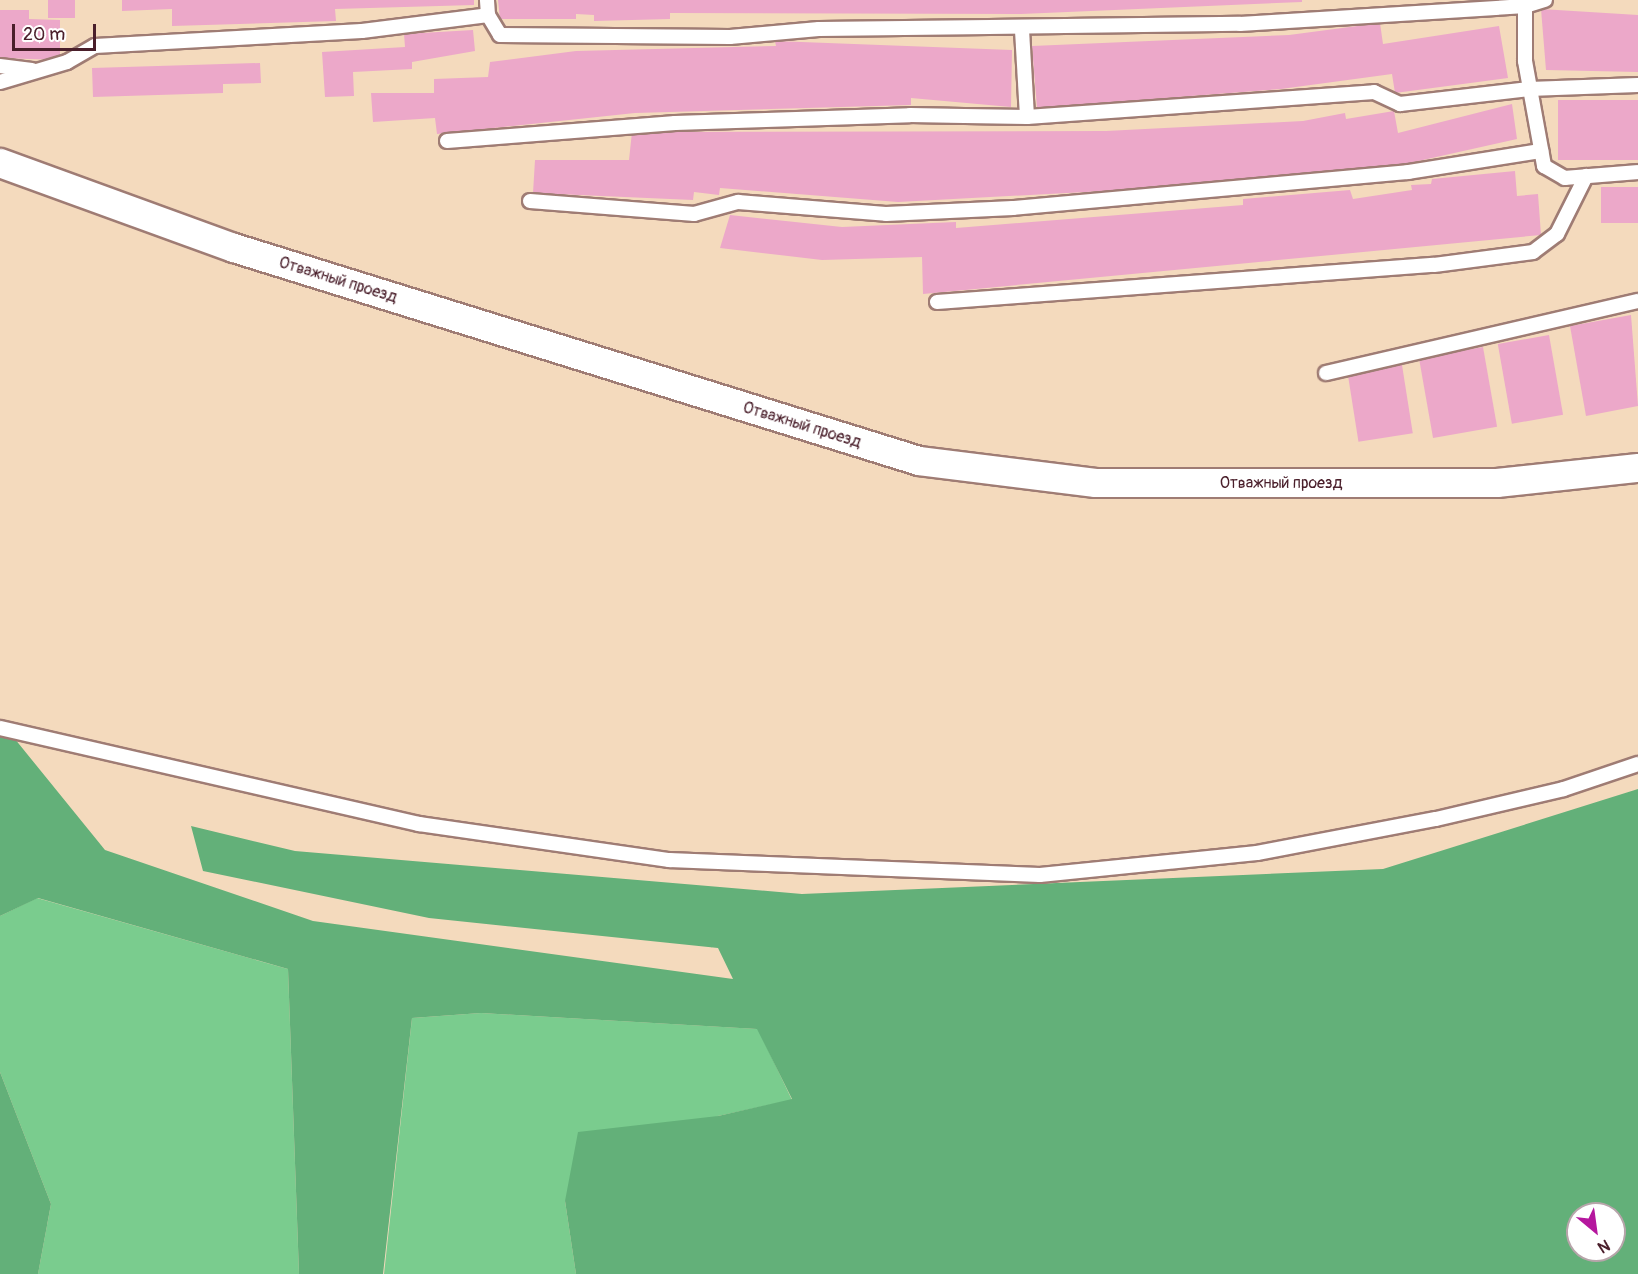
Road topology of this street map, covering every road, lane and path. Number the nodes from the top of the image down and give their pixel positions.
1 (487, 0) edge
2 (1545, 0) edge
3 (1525, 3) edge
4 (488, 15) junction
5 (1022, 30) junction
6 (0, 66) edge
7 (37, 70) junction
8 (0, 82) edge
9 (1638, 85) edge
10 (1529, 89) junction
11 (1027, 117) junction
12 (447, 141) dead end
13 (1541, 151) junction
14 (0, 163) edge
15 (1638, 172) edge
16 (1586, 176) junction
17 (530, 201) dead end
18 (937, 302) dead end
19 (1638, 302) edge
20 (1326, 373) dead end
21 (1638, 468) edge
22 (0, 728) edge
23 (1638, 764) edge

1 - 4 lane
2 - 3 lane
3 - 5 lane
3 - 10 lane
4 - 5 lane
4 - 7 lane
5 - 11 lane
6 - 7 lane
7 - 8 lane
9 - 10 lane
10 - 11 lane
10 - 13 lane
11 - 12 lane
13 - 16 lane
13 - 17 lane
14 - 21 street, Отважный проезд
15 - 16 lane
16 - 18 lane
19 - 20 lane
22 - 23 lane

